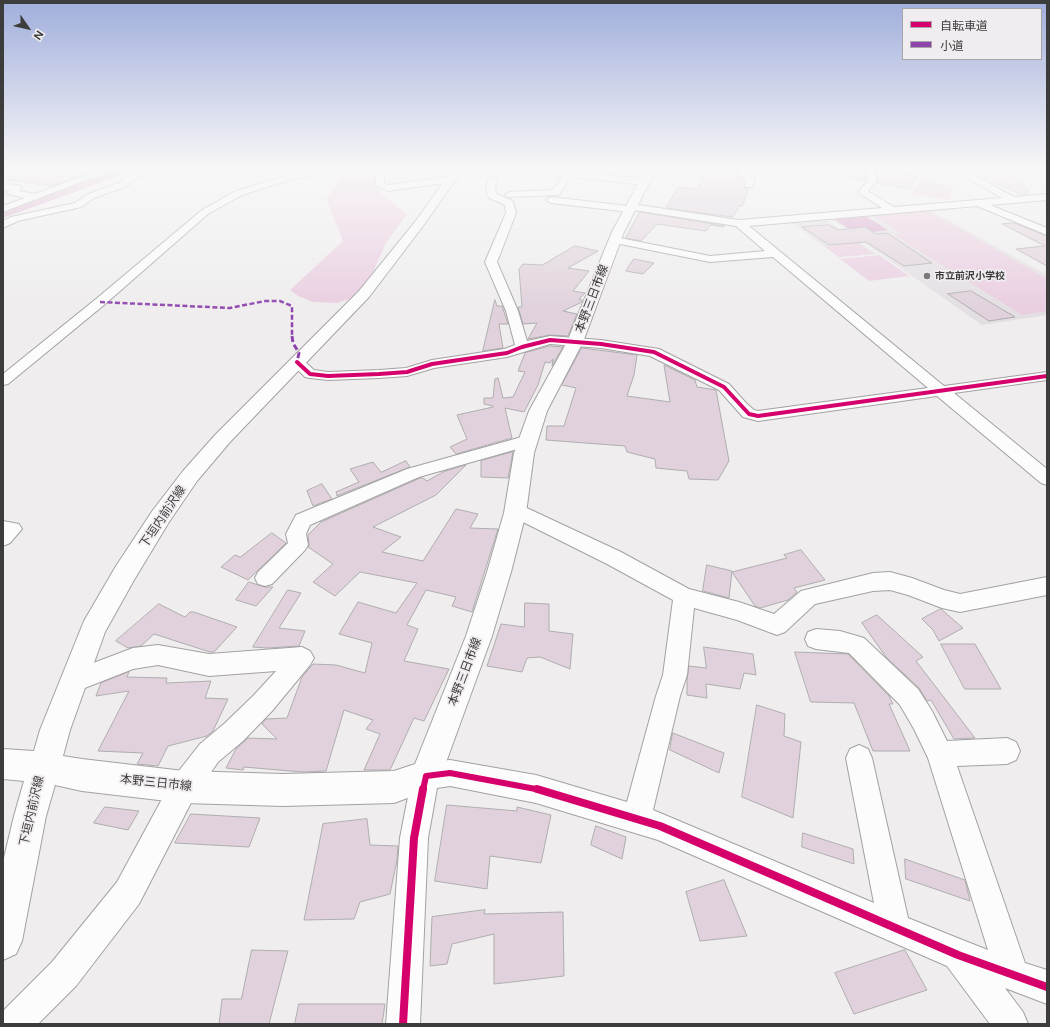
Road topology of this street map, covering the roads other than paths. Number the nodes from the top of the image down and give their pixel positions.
1 (25, 217) edge
2 (199, 217) edge
3 (422, 217) edge
4 (509, 217) edge
5 (627, 217) edge
6 (695, 217) edge
7 (817, 217) edge
8 (1011, 217) edge
9 (739, 223) junction
10 (3, 225) edge
11 (1047, 232) edge
12 (615, 240) junction
13 (775, 254) junction
14 (575, 342) junction
15 (522, 347) junction
16 (297, 362) junction
17 (1047, 376) edge
18 (3, 381) edge
19 (941, 391) junction
20 (528, 440) junction
21 (1047, 479) edge
22 (516, 510) junction
23 (3, 528) edge
24 (3, 538) edge
25 (265, 578) dead end
26 (1047, 586) edge
27 (684, 596) junction
28 (816, 639) dead end
29 (72, 682) junction
30 (1008, 751) dead end
31 (940, 754) junction
32 (859, 758) dead end
33 (3, 764) edge
34 (43, 767) junction
35 (426, 776) junction
36 (184, 787) junction
37 (637, 819) junction
38 (895, 928) junction
39 (3, 941) edge
40 (958, 955) junction
41 (1013, 975) junction
42 (1047, 987) edge
43 (14, 1024) edge
44 (403, 1024) edge
45 (1011, 1024) edge

1 - 10 street
2 - 18 street
3 - 16 main road, 下垣内前沢線
4 - 15 street
5 - 12 main road, 本野三日市線
6 - 9 street
7 - 9 street
8 - 11 street
9 - 13 street
12 - 13 street
12 - 14 main road, 本野三日市線
13 - 19 street
14 - 15 street
14 - 19 street
14 - 20 main road, 本野三日市線
15 - 16 street
16 - 29 main road, 下垣内前沢線
17 - 19 street
19 - 21 street
20 - 22 main road, 本野三日市線
20 - 25 street
22 - 27 street
22 - 35 main road, 本野三日市線
23 - 24 street
26 - 27 street
27 - 37 street
28 - 31 street
29 - 34 main road, 下垣内前沢線
29 - 36 street
30 - 31 street
31 - 41 street
32 - 38 street
33 - 34 main road, 本野三日市線
34 - 36 main road, 本野三日市線
34 - 39 main road, 下垣内前沢線
35 - 36 main road, 本野三日市線
35 - 37 street
35 - 44 street
36 - 43 street
37 - 38 street
38 - 40 street
40 - 41 street
40 - 45 street
41 - 42 street

